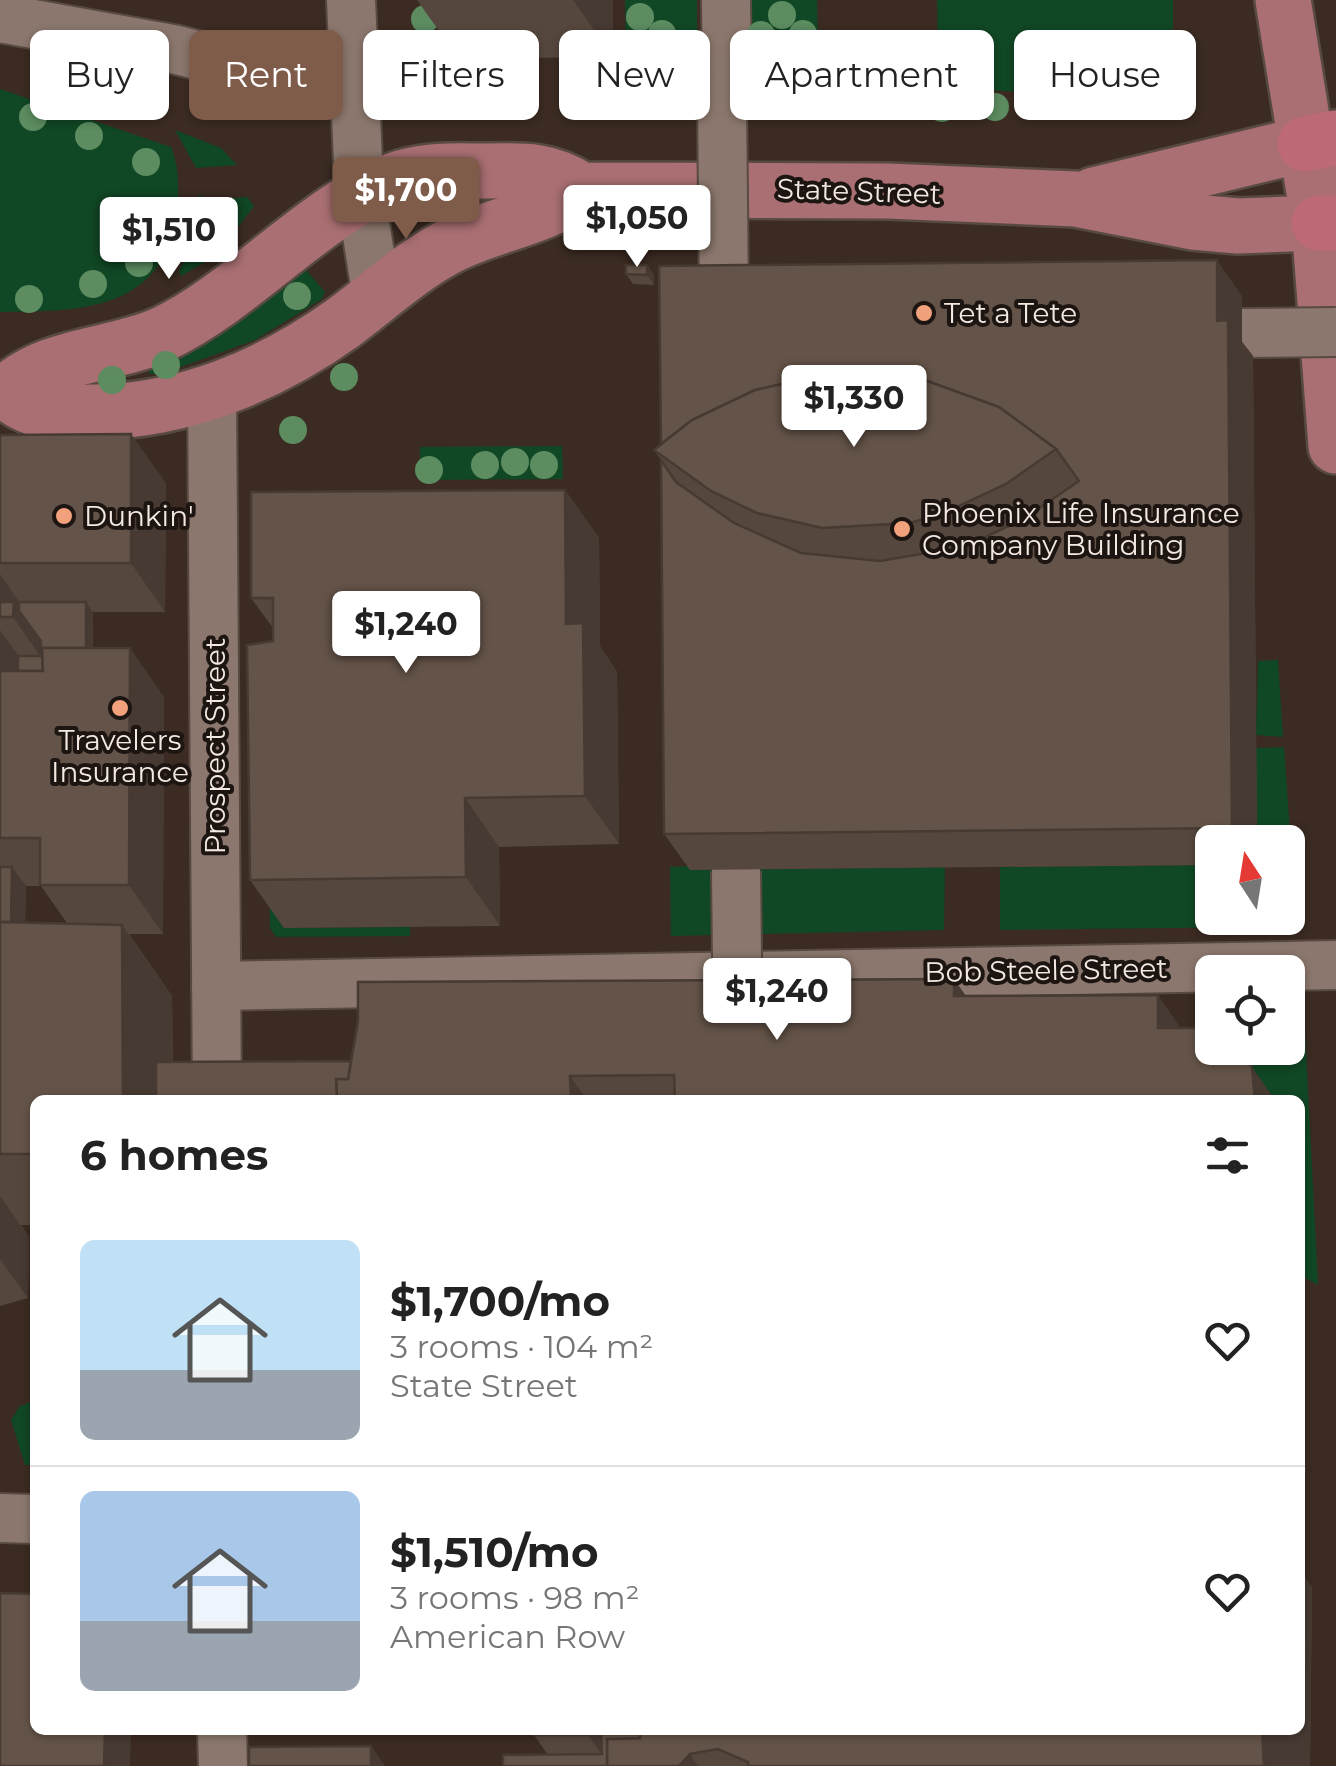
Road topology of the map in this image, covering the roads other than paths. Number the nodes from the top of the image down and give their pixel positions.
1 (351, 0) edge
2 (726, 0) edge
3 (1283, 0) edge
4 (0, 18) edge
5 (189, 53) edge
6 (1321, 141) edge
7 (581, 190) junction
8 (360, 198) junction
9 (1076, 200) junction
10 (1327, 223) edge
11 (377, 298) junction
12 (737, 320) edge
13 (1336, 332) edge
14 (1224, 334) edge
15 (4, 392) edge
16 (212, 392) junction
17 (1336, 446) edge
18 (736, 820) edge
19 (1336, 965) edge
20 (216, 986) junction
21 (739, 1066) edge
22 (218, 1095) edge
23 (0, 1518) edge
24 (30, 1519) edge
25 (222, 1735) edge
26 (223, 1766) edge

1 - 8 street
2 - 12 street, bridge
3 - 6 main road
4 - 5 street
6 - 9 main road, State Street
6 - 10 main road
7 - 8 main road, State Street
7 - 9 main road, State Street
7 - 11 main road, State Street
8 - 11 street
8 - 15 main road, State Street
9 - 10 main road, State Street
10 - 17 main road
11 - 16 main road, State Street
13 - 14 street, bridge
15 - 16 main road, State Street
16 - 20 street, Prospect Street
18 - 21 street, bridge
19 - 20 street, Bob Steele Street
20 - 22 street, Prospect Street
23 - 24 street
25 - 26 street

